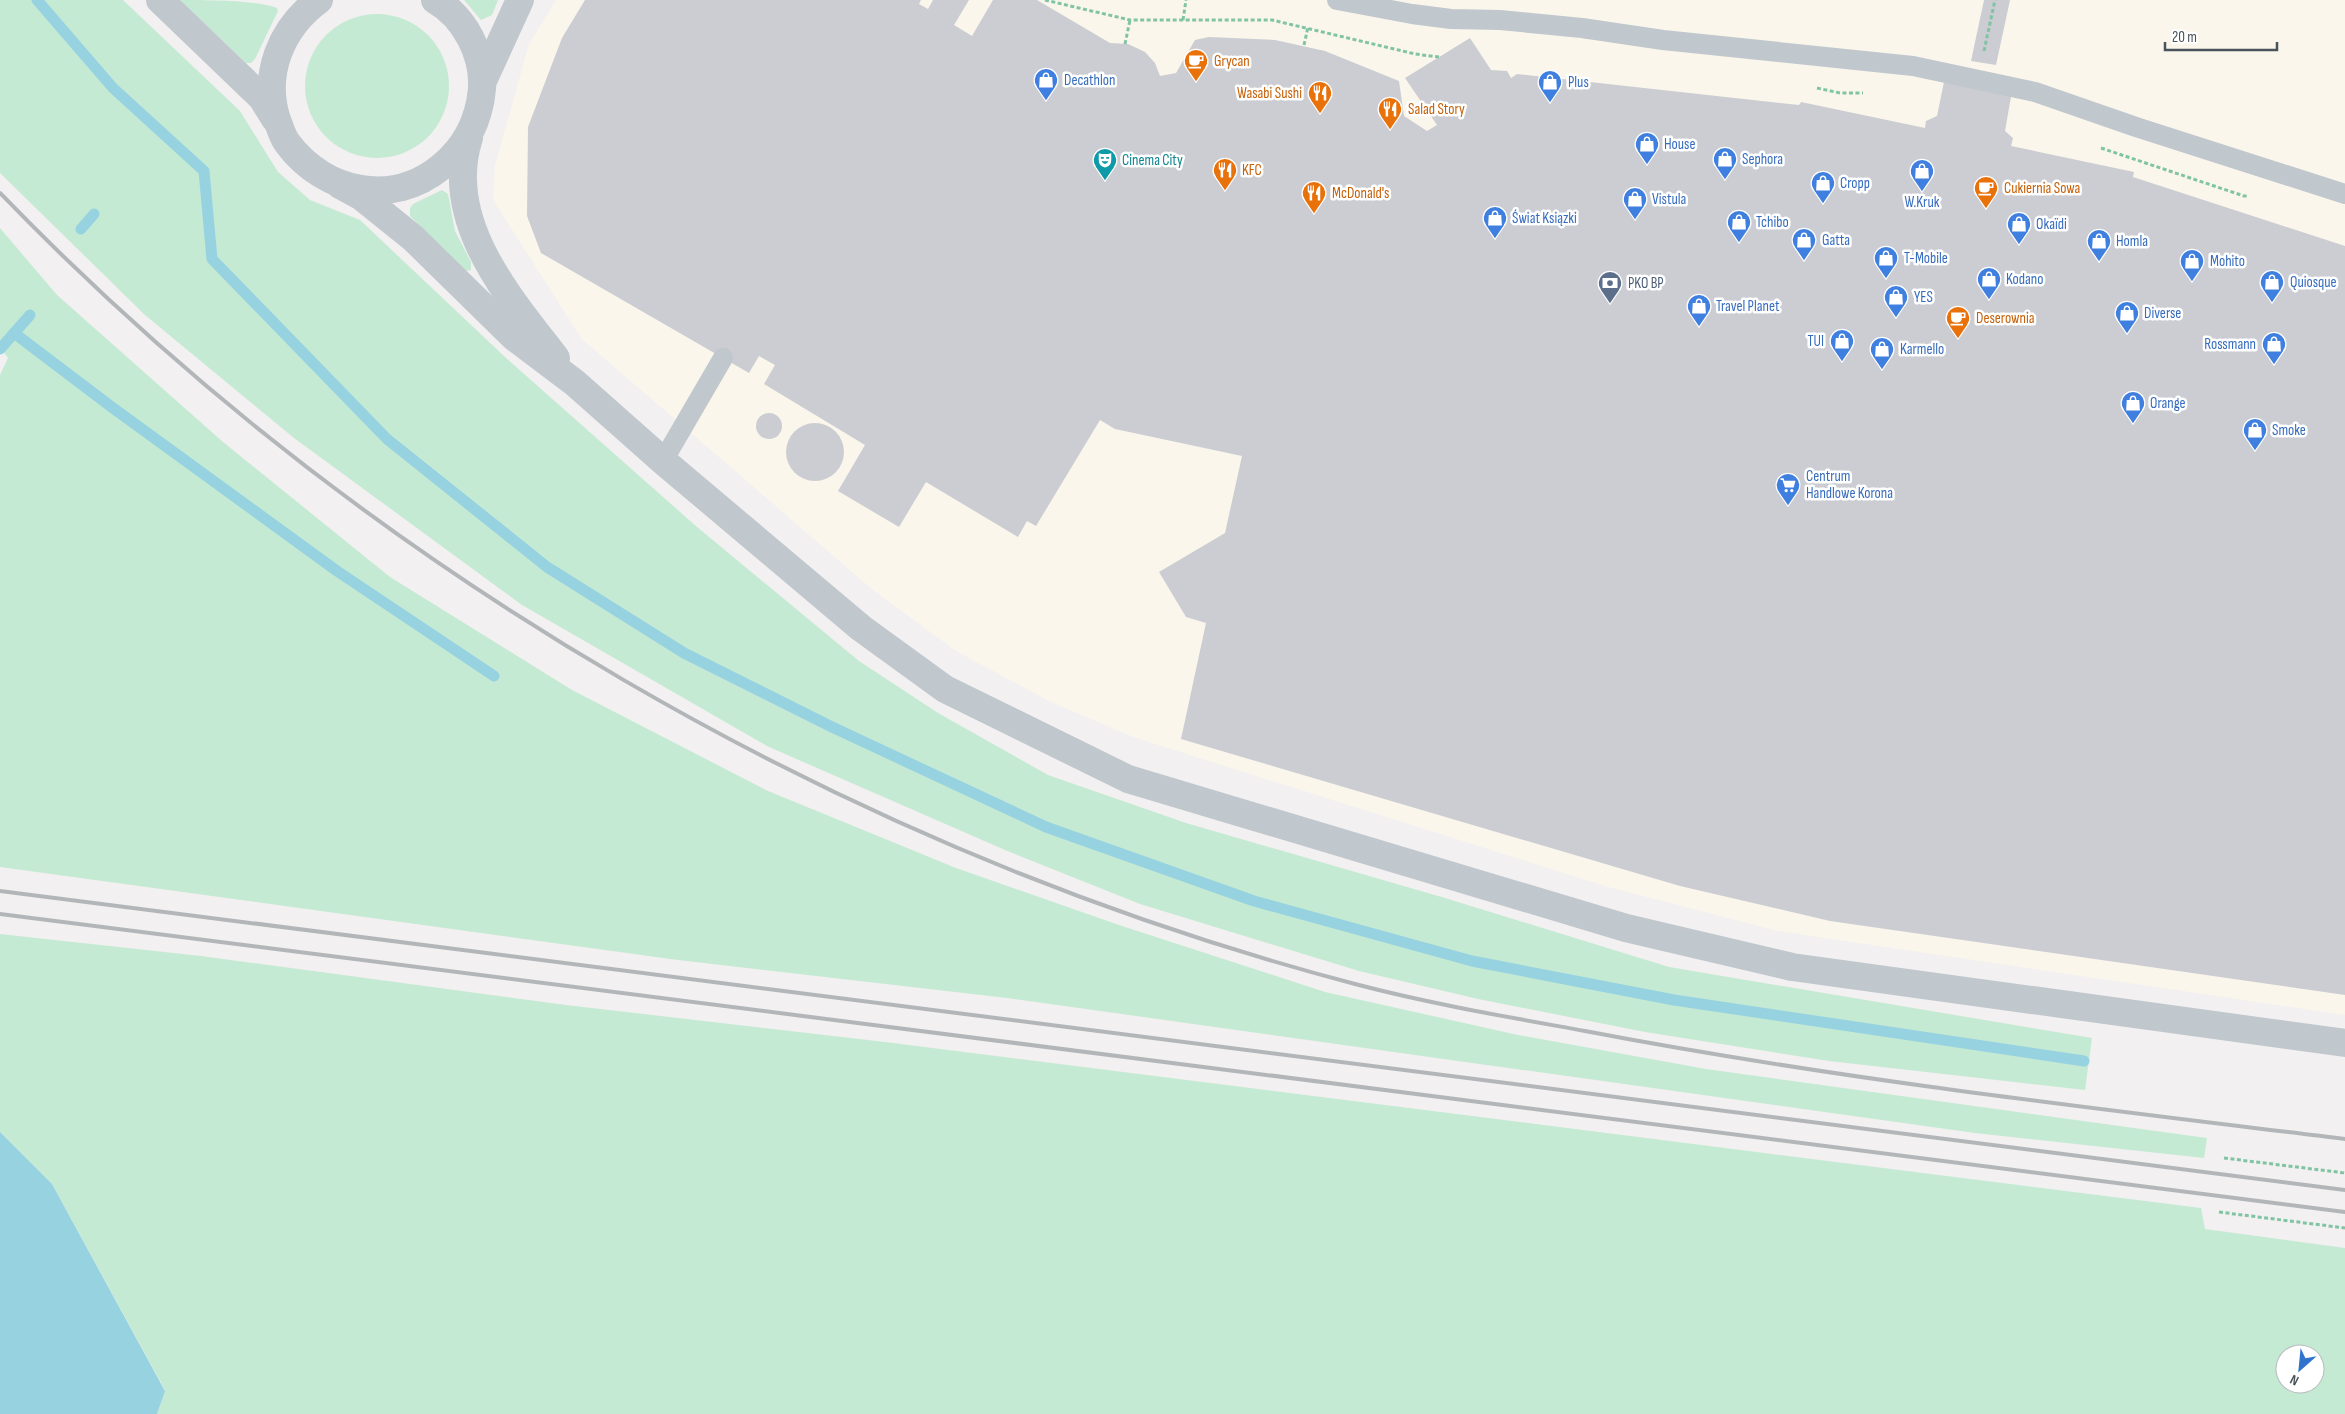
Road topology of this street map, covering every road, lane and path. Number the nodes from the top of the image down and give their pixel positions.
1 (160, 0) edge
2 (319, 0) edge
3 (435, 0) edge
4 (520, 0) edge
5 (1044, 0) edge
6 (1186, 0) edge
7 (1337, 0) edge
8 (1995, 0) edge
9 (1130, 20) junction
10 (1183, 20) junction
11 (1308, 27) junction
12 (1125, 44) dead end
13 (1304, 45) dead end
14 (1439, 57) dead end
15 (1978, 79) junction
16 (482, 83) junction
17 (279, 124) junction
18 (470, 132) junction
19 (340, 185) junction
20 (2345, 194) edge
21 (723, 358) dead end
22 (575, 383) junction
23 (663, 461) junction
24 (2345, 1043) edge
25 (2224, 1158) dead end
26 (2345, 1173) edge
27 (2219, 1212) dead end
28 (2345, 1228) edge

1 - 17 street
2 - 17 street
3 - 16 street
4 - 16 street
5 - 9 path
6 - 10 path
7 - 15 lane
8 - 15 path
9 - 10 path
9 - 12 path
10 - 11 path
11 - 13 path
11 - 14 path
15 - 20 lane
16 - 18 street
17 - 19 street
18 - 19 street
18 - 22 street
19 - 22 street
21 - 23 lane
22 - 23 street
23 - 24 street
25 - 26 path
27 - 28 path

